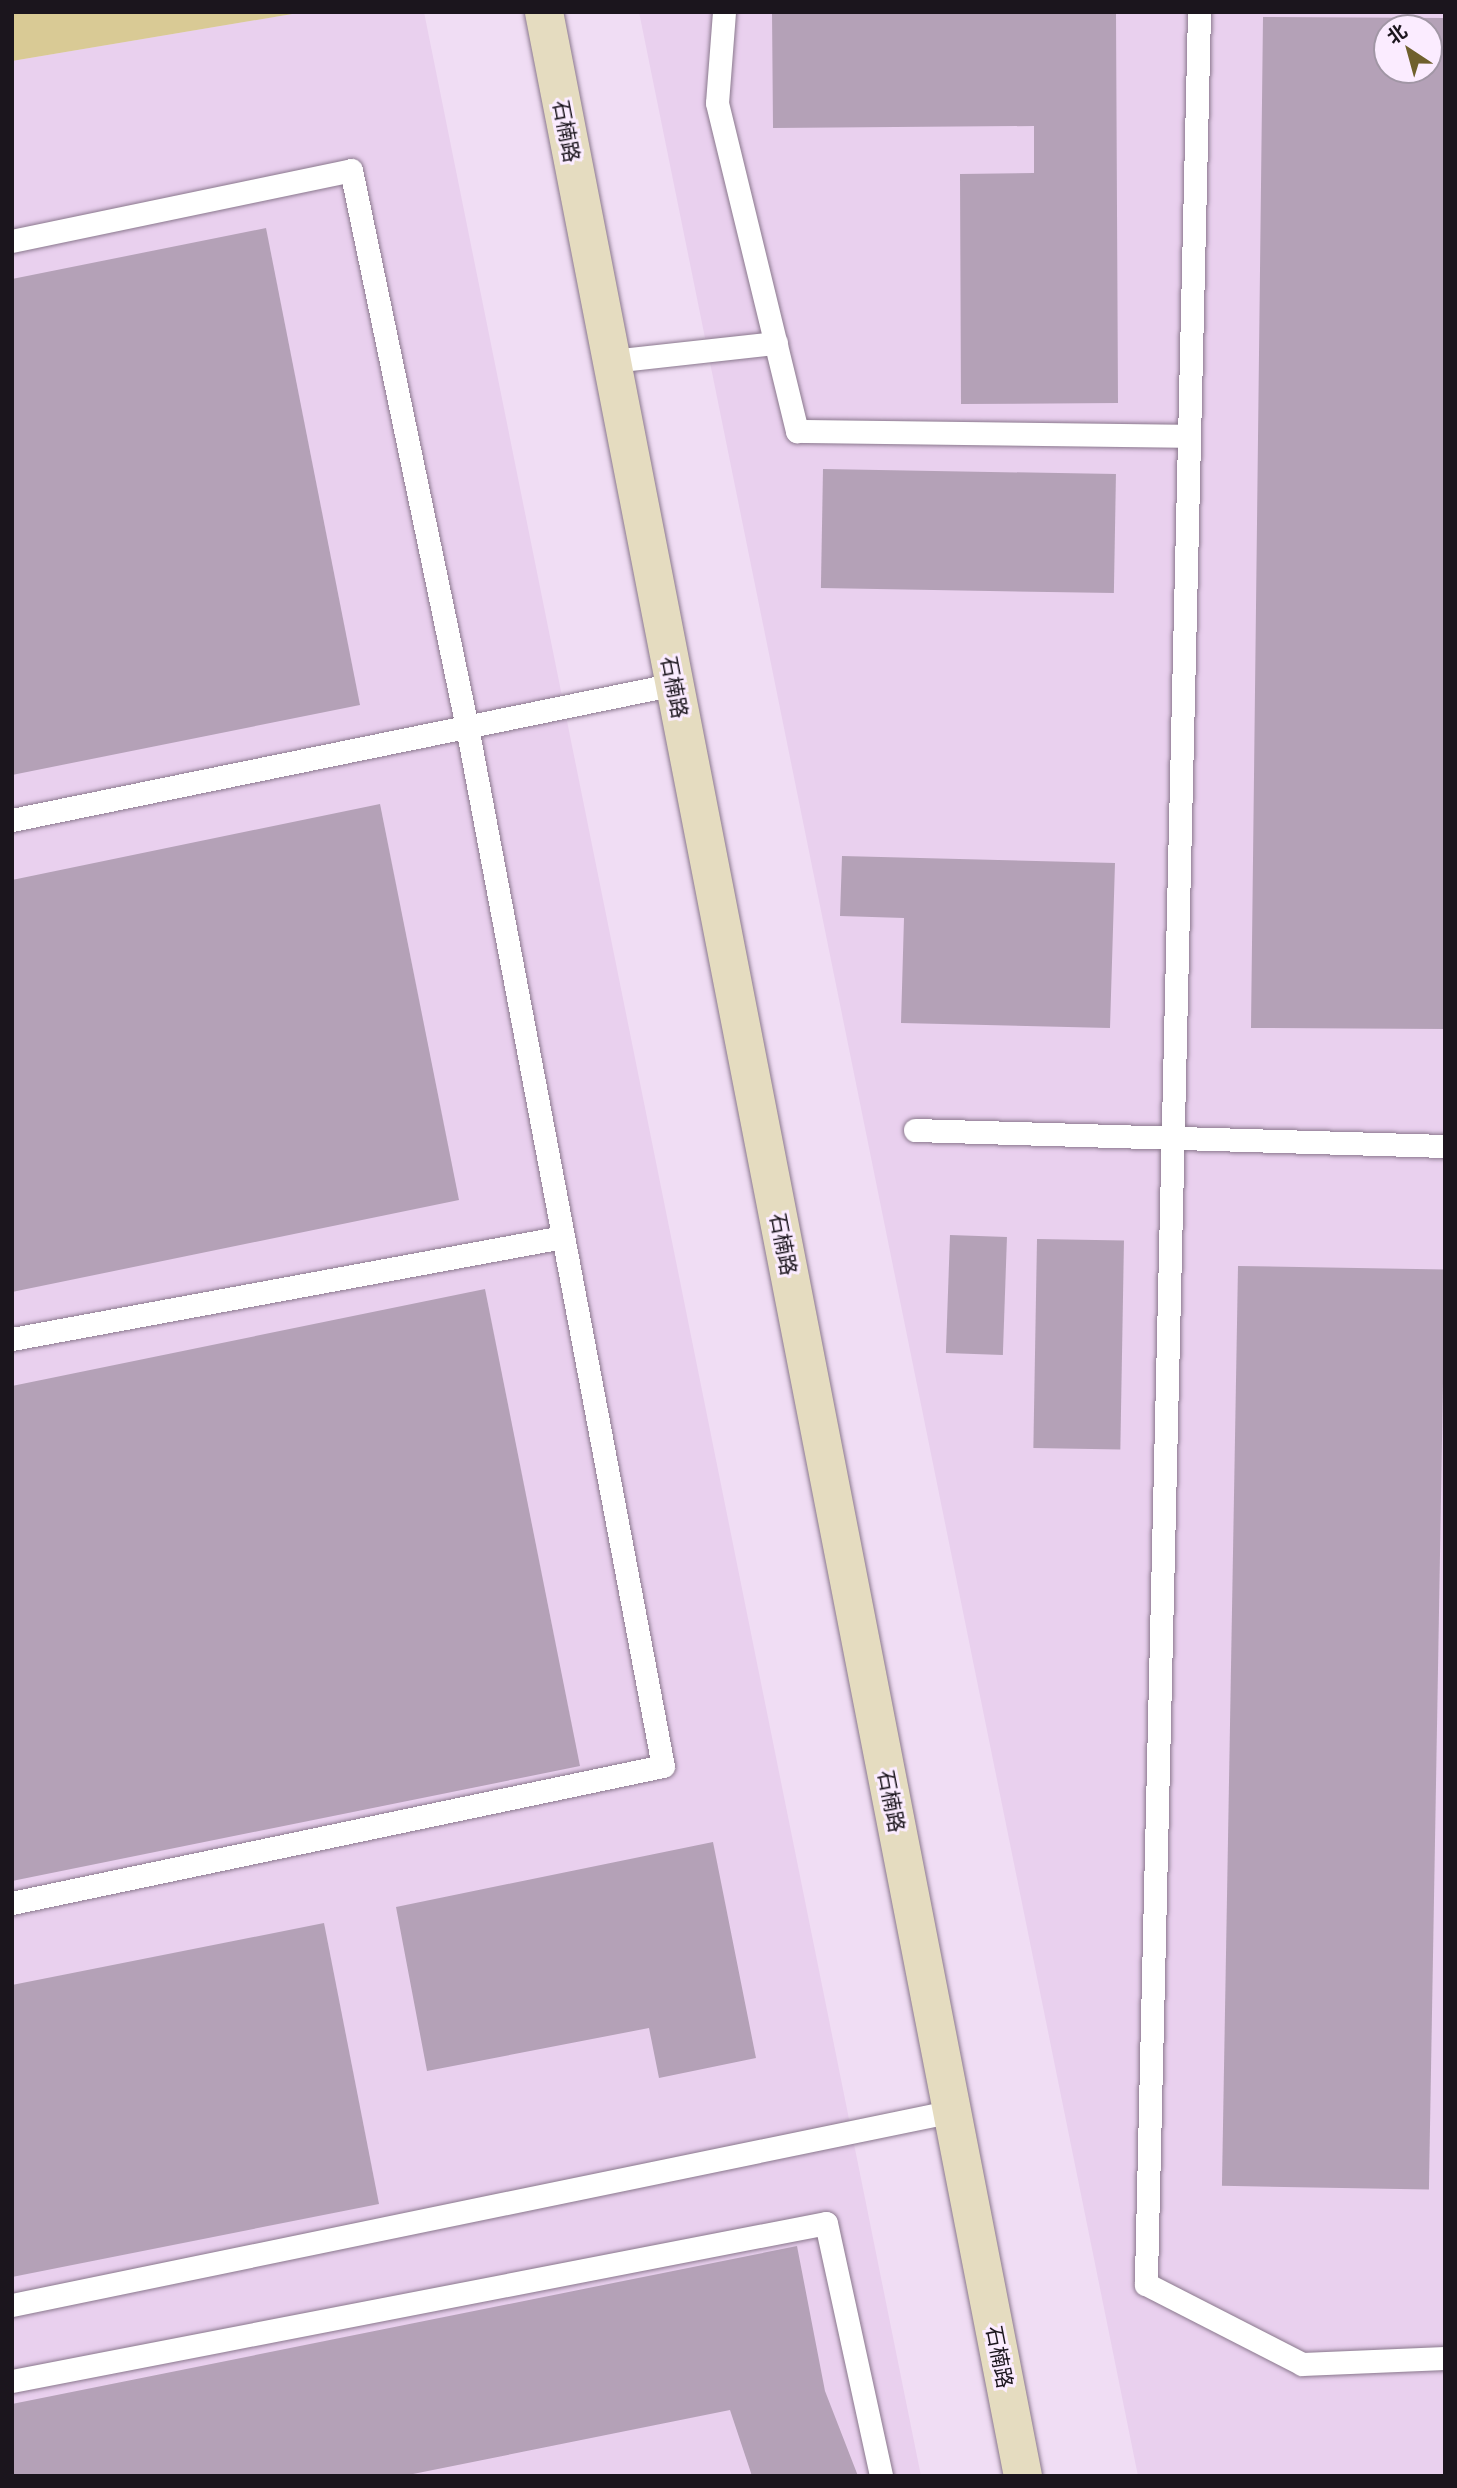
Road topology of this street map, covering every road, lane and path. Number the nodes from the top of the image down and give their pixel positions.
1 (544, 12) edge
2 (724, 12) edge
3 (1199, 12) edge
4 (12, 241) edge
5 (776, 343) junction
6 (612, 361) junction
7 (1189, 436) junction
8 (675, 684) junction
9 (467, 727) junction
10 (12, 820) edge
11 (915, 1130) dead end
12 (1173, 1139) junction
13 (1445, 1146) edge
14 (563, 1237) junction
15 (12, 1339) edge
16 (12, 1903) edge
17 (953, 2112) junction
18 (12, 2305) edge
19 (1445, 2358) edge
20 (12, 2381) edge
21 (881, 2476) edge
22 (1023, 2476) edge

1 - 6 street, 石楠路
2 - 5 lane
3 - 7 lane
4 - 9 lane
5 - 6 lane
5 - 7 lane
6 - 8 street, 石楠路
7 - 12 lane
8 - 9 lane
8 - 17 street, 石楠路
9 - 10 lane
9 - 14 lane
11 - 12 lane
12 - 13 lane
12 - 19 lane
14 - 15 lane
14 - 16 lane
17 - 18 lane
17 - 22 street, 石楠路
20 - 21 lane

